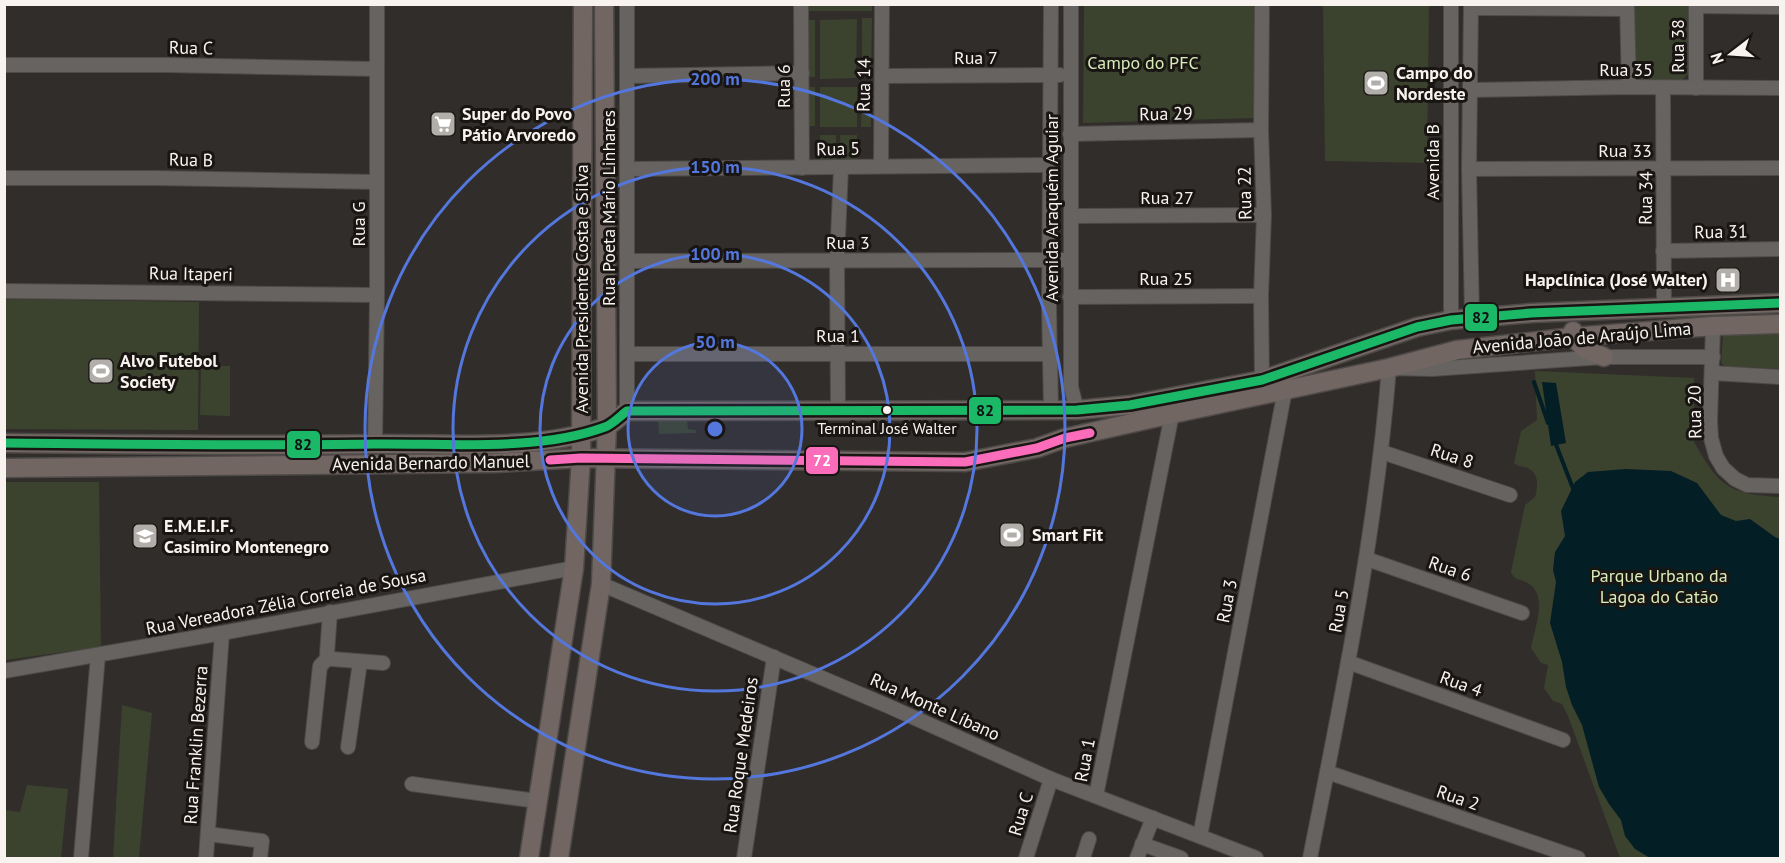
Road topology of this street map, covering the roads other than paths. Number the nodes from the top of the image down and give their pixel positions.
1 (377, 4) edge
2 (583, 4) edge
3 (604, 4) edge
4 (627, 4) edge
5 (801, 4) edge
6 (882, 4) edge
7 (1051, 4) edge
8 (1071, 4) edge
9 (1262, 4) edge
10 (1451, 4) edge
11 (1696, 5) edge
12 (1471, 6) edge
13 (1627, 7) edge
14 (1780, 7) edge
15 (4, 65) edge
16 (376, 69) junction
17 (802, 73) junction
18 (1071, 75) junction
19 (627, 76) junction
20 (882, 76) junction
21 (1051, 76) junction
22 (1629, 87) junction
23 (1663, 88) junction
24 (1696, 88) junction
25 (1780, 88) edge
26 (1471, 90) junction
27 (1261, 130) junction
28 (1071, 134) junction
29 (1050, 165) junction
30 (880, 166) junction
31 (802, 168) junction
32 (841, 168) junction
33 (1780, 168) edge
34 (627, 169) junction
35 (1469, 169) junction
36 (1664, 169) junction
37 (4, 178) edge
38 (377, 182) junction
39 (1264, 215) junction
40 (1071, 216) junction
41 (1780, 249) edge
42 (1663, 251) junction
43 (1049, 260) junction
44 (1070, 260) junction
45 (627, 261) junction
46 (837, 261) junction
47 (4, 291) edge
48 (377, 295) junction
49 (1261, 296) junction
50 (1070, 297) junction
51 (1780, 303) edge
52 (1664, 309) junction
53 (1577, 312) junction
54 (1531, 313) junction
55 (1472, 317) junction
56 (1451, 320) junction
57 (1780, 324) edge
58 (1713, 326) junction
59 (1573, 337) junction
60 (1531, 340) junction
61 (627, 354) junction
62 (838, 354) junction
63 (1050, 354) junction
64 (1604, 357) junction
65 (1713, 357) junction
66 (1389, 368) junction
67 (1712, 373) junction
68 (1780, 376) edge
69 (1275, 381) junction
70 (838, 409) junction
71 (1050, 410) junction
72 (1077, 410) junction
73 (627, 411) junction
74 (1172, 414) junction
75 (607, 426) junction
76 (581, 433) junction
77 (4, 443) edge
78 (375, 444) junction
79 (1382, 452) junction
80 (581, 458) junction
81 (605, 459) junction
82 (4, 468) edge
83 (1780, 486) edge
84 (1510, 495) dead end
85 (1367, 559) junction
86 (574, 568) junction
87 (601, 584) junction
88 (330, 612) junction
89 (1522, 613) dead end
90 (222, 633) junction
91 (98, 655) junction
92 (329, 657) junction
93 (774, 657) junction
94 (360, 662) junction
95 (1348, 662) junction
96 (383, 663) dead end
97 (558, 667) junction
98 (4, 671) edge
99 (585, 685) junction
100 (549, 726) junction
101 (1563, 740) dead end
102 (312, 742) dead end
103 (348, 747) dead end
104 (576, 749) junction
105 (1327, 772) junction
106 (1051, 779) junction
107 (412, 784) dead end
108 (1096, 796) junction
109 (537, 801) junction
110 (1153, 818) junction
111 (208, 834) junction
112 (1200, 836) junction
113 (1089, 839) dead end
114 (1142, 844) junction
115 (1238, 855) edge
116 (81, 858) edge
117 (206, 858) edge
118 (260, 858) edge
119 (529, 858) edge
120 (559, 858) edge
121 (744, 858) edge
122 (1026, 858) edge
123 (1083, 858) edge
124 (1137, 858) edge
125 (1181, 858) edge
126 (1256, 858) edge
127 (1310, 858) edge
128 (1578, 858) edge

1 - 16 street, Rua G
2 - 76 main road, Avenida Presidente Costa e Silva
3 - 75 main road, Avenida Presidente Costa e Silva
4 - 19 street, Rua Poeta Mário Linhares
5 - 17 street, Rua 6
6 - 20 street, Rua 14
7 - 21 street, Avenida Araquém Aguiar
8 - 18 street, Avenida Araquém Aguiar
9 - 27 street, Rua 22
10 - 56 street, Avenida B
11 - 14 street
11 - 24 street, Rua 38
12 - 13 street
12 - 26 street, Avenida B
13 - 22 street
15 - 16 street, Rua C
16 - 38 street, Rua G
17 - 19 street
17 - 31 street, Rua 6
18 - 21 street, Rua 7
18 - 28 street, Avenida Araquém Aguiar
19 - 34 street, Rua Poeta Mário Linhares
20 - 21 street, Rua 7
20 - 30 street, Rua 14
21 - 29 street, Avenida Araquém Aguiar
22 - 23 street, Rua 35
22 - 26 street, Rua 35
23 - 24 street, Rua 35
23 - 36 street, Rua 34
24 - 25 street, Rua 35
26 - 35 street, Avenida B
27 - 28 street, Rua 29
27 - 39 street, Rua 22
28 - 40 street, Avenida Araquém Aguiar
29 - 30 street, Rua 5
29 - 43 street, Avenida Araquém Aguiar
30 - 32 street, Rua 5
31 - 32 street, Rua 5
31 - 34 street, Rua 5
32 - 46 street
33 - 36 street, Rua 33
34 - 45 street, Rua Poeta Mário Linhares
35 - 36 street, Rua 33
35 - 55 street, Avenida B
36 - 42 street, Rua 34
37 - 38 street, Rua B
38 - 48 street, Rua G
39 - 40 street, Rua 27
39 - 49 street, Rua 22
40 - 44 street, Avenida Araquém Aguiar
41 - 42 street, Rua 31
42 - 52 street, Rua 34
43 - 44 street, Rua 3
43 - 46 street, Rua 3
43 - 63 street, Avenida Araquém Aguiar
44 - 50 street, Avenida Araquém Aguiar
45 - 46 street, Rua 3
45 - 61 street, Rua Poeta Mário Linhares
46 - 62 street
47 - 48 street, Rua Itaperi
48 - 78 street, Rua G
49 - 50 street, Rua 25
49 - 69 street, Rua 22
50 - 72 street, Avenida Araquém Aguiar
51 - 52 main road, Avenida João de Araújo Lima
52 - 53 main road, Avenida João de Araújo Lima
53 - 54 main road, Avenida João de Araújo Lima
53 - 59 main road
54 - 55 main road, Avenida João de Araújo Lima
54 - 60 main road
55 - 56 main road, Avenida João de Araújo Lima
56 - 69 main road, Avenida João de Araújo Lima
57 - 58 main road, Avenida João de Araújo Lima
58 - 59 main road, Avenida João de Araújo Lima
58 - 65 street, Rua 20
59 - 60 main road, Avenida João de Araújo Lima
59 - 64 main road
60 - 66 main road, Avenida João de Araújo Lima
61 - 62 street, Rua 1
61 - 73 street, Rua Poeta Mário Linhares
62 - 63 street, Rua 1
62 - 70 street
63 - 71 street, Avenida Araquém Aguiar
64 - 65 street
64 - 66 street
65 - 67 street, Rua 20
66 - 69 main road, Avenida João de Araújo Lima
66 - 79 street, Rua 5
67 - 68 street
67 - 83 street, Rua 20
69 - 72 main road, Avenida João de Araújo Lima
69 - 74 main road, Avenida João de Araújo Lima
69 - 112 street, Rua 3
70 - 71 main road, Avenida João de Araújo Lima
70 - 73 main road, Avenida João de Araújo Lima
71 - 72 main road, Avenida João de Araújo Lima
73 - 75 main road
74 - 81 main road, Avenida João de Araújo Lima
74 - 108 street, Rua 1
75 - 76 main road, Avenida Bernardo Manuel
75 - 81 main road, Avenida Presidente Costa e Silva
76 - 78 main road, Avenida Bernardo Manuel
76 - 80 main road, Avenida Presidente Costa e Silva
77 - 78 main road, Avenida Bernardo Manuel
79 - 84 street, Rua 8
79 - 85 street, Rua 5
80 - 81 main road, Avenida Bernardo Manuel
80 - 82 main road, Avenida Bernardo Manuel
80 - 86 main road, Avenida Presidente Costa e Silva
81 - 87 main road, Avenida Presidente Costa e Silva
85 - 89 street, Rua 6
85 - 95 street, Rua 5
86 - 88 street, Rua Vereadora Zélia Correia de Sousa
86 - 97 main road, Avenida Presidente Costa e Silva
87 - 93 street, Rua Monte Líbano
87 - 99 main road, Avenida Presidente Costa e Silva
88 - 90 street, Rua Vereadora Zélia Correia de Sousa
88 - 92 street
90 - 91 street, Rua Vereadora Zélia Correia de Sousa
90 - 111 street, Rua Franklin Bezerra
91 - 98 street, Rua Vereadora Zélia Correia de Sousa
91 - 116 street
92 - 94 street
92 - 102 street
93 - 106 street, Rua Monte Líbano
93 - 121 street, Rua Roque Medeiros
94 - 96 street
94 - 103 street
95 - 101 street, Rua 4
95 - 105 street, Rua 5
97 - 99 main road
97 - 100 main road, Avenida Presidente Costa e Silva
99 - 104 main road, Avenida Presidente Costa e Silva
100 - 104 main road
100 - 109 main road, Avenida Presidente Costa e Silva
104 - 120 main road, Avenida Presidente Costa e Silva
105 - 127 street, Rua 5
105 - 128 street, Rua 2
106 - 108 street, Rua Monte Líbano
106 - 122 street, Rua C
107 - 109 street
108 - 110 street, Rua Monte Líbano
109 - 119 main road, Avenida Presidente Costa e Silva
110 - 112 street, Rua Monte Líbano
110 - 114 street
111 - 117 street, Rua Franklin Bezerra
111 - 118 street
112 - 115 street, Rua Monte Líbano
113 - 123 street
114 - 124 street
114 - 125 street
115 - 126 street, Rua Monte Líbano

